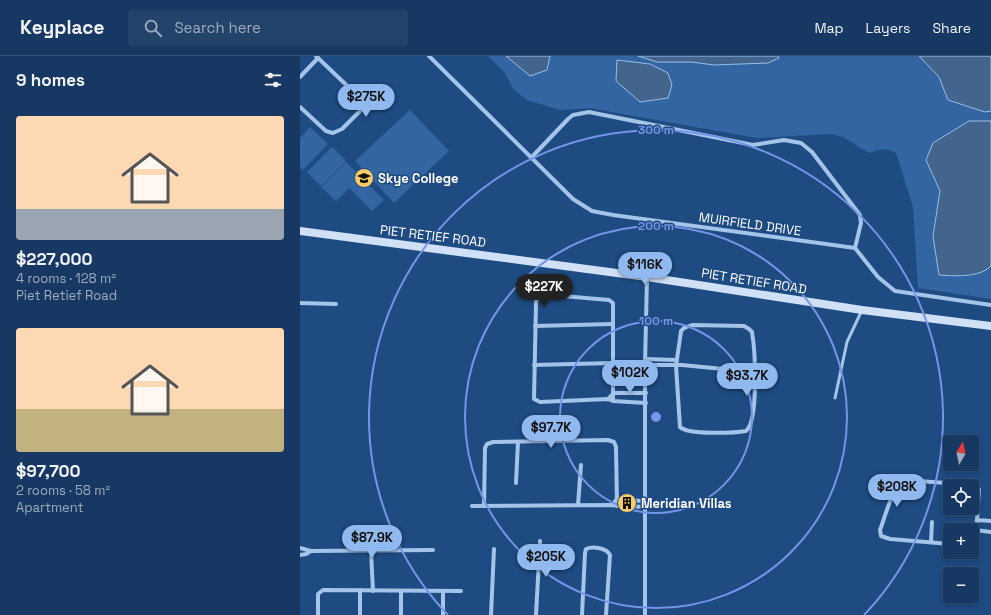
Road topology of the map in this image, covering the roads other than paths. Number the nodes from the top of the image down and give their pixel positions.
1 (429, 56) edge
2 (317, 57) edge
3 (300, 77) edge
4 (300, 107) edge
5 (531, 158) junction
6 (300, 231) edge
7 (855, 248) junction
8 (647, 277) junction
9 (300, 303) edge
10 (336, 304) dead end
11 (991, 306) edge
12 (862, 310) junction
13 (613, 324) junction
14 (535, 326) junction
15 (991, 326) edge
16 (645, 359) junction
17 (677, 360) junction
18 (613, 363) junction
19 (534, 365) junction
20 (645, 365) junction
21 (682, 365) junction
22 (676, 366) junction
23 (754, 368) junction
24 (614, 393) junction
25 (646, 393) junction
26 (835, 398) dead end
27 (608, 399) junction
28 (613, 401) junction
29 (646, 403) junction
30 (518, 442) junction
31 (581, 465) dead end
32 (516, 483) dead end
33 (617, 500) junction
34 (645, 501) junction
35 (578, 505) junction
36 (610, 505) junction
37 (472, 506) dead end
38 (484, 506) junction
39 (617, 506) junction
40 (645, 507) junction
41 (977, 520) junction
42 (932, 522) dead end
43 (991, 522) edge
44 (977, 523) edge
45 (979, 530) edge
46 (991, 532) edge
47 (540, 541) dead end
48 (931, 542) junction
49 (943, 543) edge
50 (300, 548) edge
51 (494, 549) dead end
52 (433, 550) dead end
53 (311, 551) junction
54 (371, 551) junction
55 (300, 555) edge
56 (360, 590) junction
57 (372, 591) junction
58 (401, 591) junction
59 (444, 591) junction
60 (461, 591) dead end
61 (318, 615) edge
62 (360, 615) edge
63 (401, 615) edge
64 (443, 615) edge
65 (491, 615) edge
66 (536, 615) edge
67 (582, 615) edge
68 (606, 615) edge
69 (645, 615) edge

1 - 5 street, MUIRFIELD DRIVE
2 - 3 street
2 - 4 street
5 - 7 street, MUIRFIELD DRIVE
5 - 7 street
6 - 8 street, PIET RETIEF ROAD
7 - 11 street
8 - 12 street, PIET RETIEF ROAD
8 - 16 street
9 - 10 street
12 - 15 street, PIET RETIEF ROAD
12 - 26 lane
13 - 14 street
13 - 14 street
13 - 18 street
14 - 19 street
16 - 17 street
16 - 20 street
17 - 21 street
17 - 22 street
17 - 23 street
18 - 19 street
18 - 24 street
19 - 27 street
20 - 22 street
20 - 25 street
21 - 22 street
21 - 23 street
22 - 23 street
24 - 25 street
24 - 27 street
24 - 28 street
25 - 29 street
27 - 28 street
28 - 29 street
29 - 34 street
30 - 32 street
30 - 33 street
30 - 38 street
31 - 35 street
33 - 34 street
33 - 36 street
33 - 39 street
34 - 40 street
35 - 36 street
35 - 38 street
36 - 39 street
37 - 38 street
39 - 40 street
40 - 69 street
41 - 43 street
41 - 44 street
41 - 48 street
42 - 48 street
45 - 46 street
47 - 66 street
48 - 49 street
50 - 53 street
51 - 65 street
52 - 54 street
53 - 54 street
53 - 55 street
54 - 57 street
56 - 57 street
56 - 61 street
56 - 62 street
57 - 58 street
58 - 59 street
58 - 63 street
59 - 60 street
59 - 64 street
67 - 68 street

